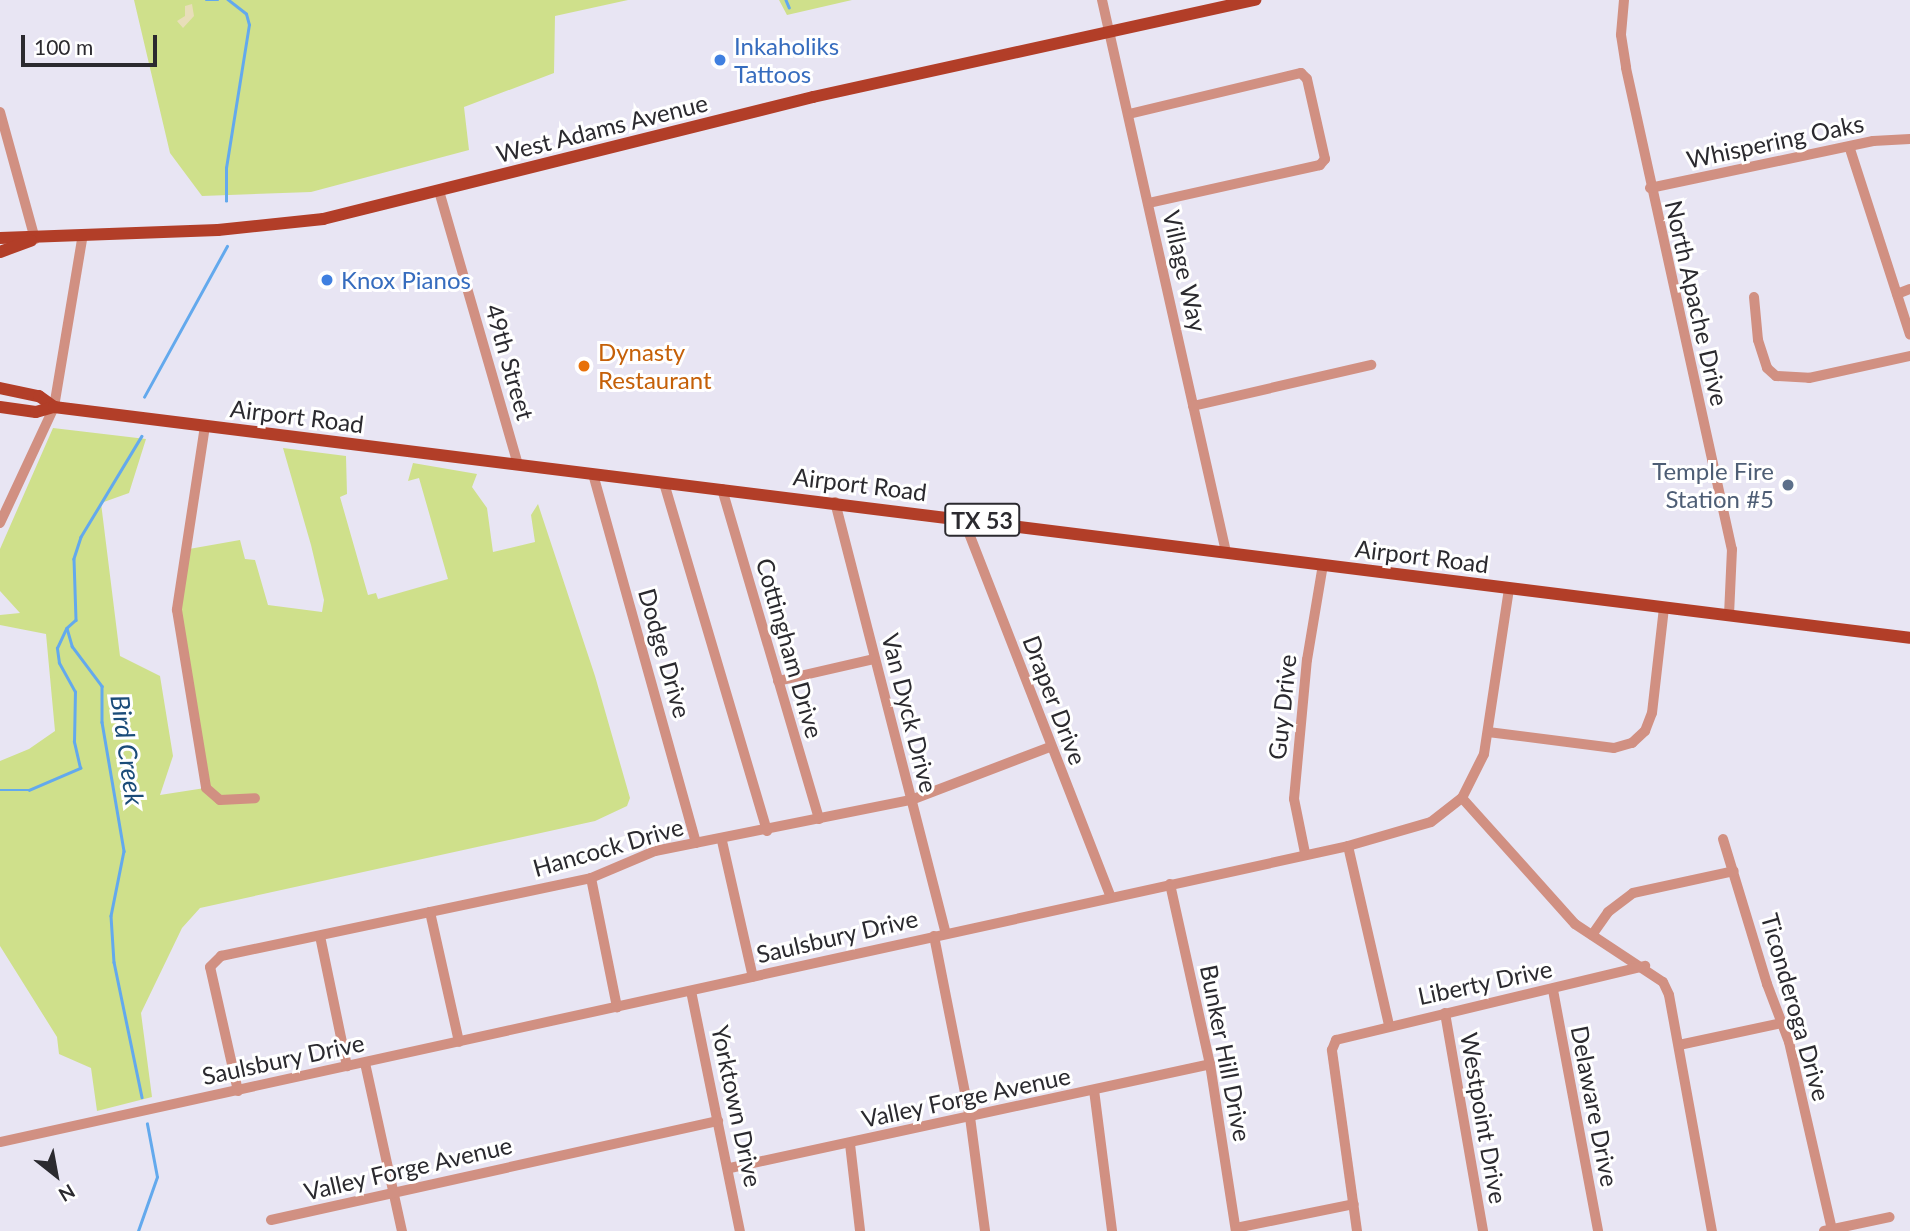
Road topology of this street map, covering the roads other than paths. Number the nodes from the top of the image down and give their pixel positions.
1 (1102, 0) edge
2 (1256, 0) edge
3 (1625, 0) edge
4 (1110, 31) junction
5 (0, 112) edge
6 (1129, 114) junction
7 (1910, 139) edge
8 (1850, 149) junction
9 (1650, 188) junction
10 (439, 191) junction
11 (1148, 203) junction
12 (83, 234) junction
13 (0, 238) edge
14 (35, 239) junction
15 (0, 252) edge
16 (1910, 289) edge
17 (1897, 294) junction
18 (1754, 297) dead end
19 (1910, 335) edge
20 (1910, 356) edge
21 (1371, 365) dead end
22 (0, 388) edge
23 (1194, 406) junction
24 (0, 407) edge
25 (54, 407) junction
26 (205, 426) junction
27 (518, 465) junction
28 (593, 474) junction
29 (664, 483) junction
30 (722, 489) junction
31 (835, 502) junction
32 (963, 518) junction
33 (0, 523) edge
34 (1226, 552) junction
35 (1323, 564) junction
36 (1509, 588) junction
37 (1664, 608) junction
38 (1729, 616) junction
39 (1910, 638) edge
40 (874, 659) junction
41 (778, 681) junction
42 (1488, 732) junction
43 (1050, 747) junction
44 (255, 798) dead end
45 (1462, 798) junction
46 (911, 800) junction
47 (819, 819) junction
48 (767, 831) junction
49 (1723, 839) dead end
50 (722, 841) junction
51 (696, 843) junction
52 (1348, 846) junction
53 (1305, 853) junction
54 (1734, 871) junction
55 (591, 878) junction
56 (1170, 884) junction
57 (1110, 896) junction
58 (430, 912) junction
59 (946, 933) junction
60 (1592, 934) junction
61 (320, 936) junction
62 (933, 936) junction
63 (1645, 966) junction
64 (753, 977) junction
65 (1553, 990) junction
66 (691, 991) junction
67 (617, 1007) junction
68 (1445, 1013) junction
69 (1782, 1023) junction
70 (1389, 1025) junction
71 (459, 1042) junction
72 (1679, 1045) junction
73 (365, 1063) junction
74 (1210, 1064) junction
75 (348, 1066) junction
76 (1094, 1090) junction
77 (238, 1091) junction
78 (970, 1117) junction
79 (718, 1121) junction
80 (0, 1142) edge
81 (850, 1144) junction
82 (730, 1168) junction
83 (395, 1193) junction
84 (1354, 1204) junction
85 (1890, 1217) dead end
86 (271, 1220) dead end
87 (1236, 1229) edge
88 (1828, 1230) edge
89 (402, 1231) edge
90 (740, 1231) edge
91 (860, 1231) edge
92 (985, 1231) edge
93 (1112, 1231) edge
94 (1357, 1231) edge
95 (1483, 1231) edge
96 (1598, 1231) edge
97 (1712, 1231) edge

1 - 4 street, Village Way
2 - 4 main road, West Adams Avenue
3 - 9 street, North Apache Drive
4 - 6 street, Village Way
4 - 10 main road, West Adams Avenue
5 - 14 street
6 - 11 street, Village Way
6 - 11 street
7 - 8 street, Whispering Oaks
8 - 9 street, Whispering Oaks
8 - 17 street
9 - 38 street, North Apache Drive
10 - 12 main road, West Adams Avenue
10 - 27 street, 49th Street
11 - 23 street, Village Way
12 - 14 main road, West Adams Avenue
12 - 25 street
13 - 14 main road, West Adams Avenue
14 - 15 main road, West Adams Avenue
16 - 17 street
17 - 19 street
18 - 20 street
21 - 23 street
22 - 25 main road, Airport Road / TX 53
23 - 34 street, Village Way
24 - 25 main road, Airport Road / TX 53
25 - 26 main road, Airport Road / TX 53
25 - 33 street
26 - 27 main road, Airport Road / TX 53
26 - 44 street
27 - 28 main road, Airport Road / TX 53
28 - 29 main road, Airport Road / TX 53
28 - 51 street, Dodge Drive
29 - 30 main road, Airport Road / TX 53
29 - 48 street
30 - 31 main road, Airport Road / TX 53
30 - 41 street, Cottingham Drive
31 - 32 main road, Airport Road / TX 53
31 - 40 street, Van Dyck Drive
32 - 34 main road, Airport Road / TX 53
32 - 43 street, Draper Drive
34 - 35 main road, Airport Road / TX 53
35 - 36 main road, Airport Road / TX 53
35 - 53 street, Guy Drive
36 - 37 main road, Airport Road / TX 53
36 - 42 street, Saulsbury Drive
37 - 38 main road, Airport Road / TX 53
37 - 42 street
38 - 39 main road, Airport Road / TX 53
40 - 41 street
40 - 46 street, Van Dyck Drive
41 - 47 street, Cottingham Drive
42 - 45 street, Saulsbury Drive
43 - 46 street, Hancock Drive
43 - 57 street, Draper Drive
45 - 52 street, Saulsbury Drive
45 - 60 street
46 - 47 street, Hancock Drive
46 - 59 street, Van Dyck Drive
47 - 48 street, Hancock Drive
48 - 50 street, Hancock Drive
49 - 54 street, Ticonderoga Drive
50 - 51 street, Hancock Drive
50 - 64 street
51 - 55 street, Hancock Drive
52 - 53 street, Saulsbury Drive
52 - 70 street
53 - 56 street, Saulsbury Drive
54 - 60 street
54 - 69 street, Ticonderoga Drive
55 - 58 street, Hancock Drive
55 - 67 street
56 - 57 street, Saulsbury Drive
56 - 74 street, Bunker Hill Drive
57 - 59 street, Saulsbury Drive
58 - 61 street, Hancock Drive
58 - 71 street
59 - 62 street, Saulsbury Drive
60 - 63 street
61 - 75 street
61 - 77 street, Hancock Drive
62 - 64 street, Saulsbury Drive
62 - 78 street
63 - 65 street, Liberty Drive
63 - 72 street
64 - 66 street, Saulsbury Drive
65 - 68 street, Liberty Drive
65 - 96 street, Delaware Drive
66 - 67 street, Saulsbury Drive
66 - 79 street, Yorktown Drive
67 - 71 street, Saulsbury Drive
68 - 70 street, Liberty Drive
68 - 95 street, Westpoint Drive
69 - 72 street
69 - 88 street, Ticonderoga Drive
70 - 84 street, Liberty Drive
71 - 73 street, Saulsbury Drive
72 - 97 street
73 - 75 street, Saulsbury Drive
73 - 83 street
74 - 76 street, Valley Forge Avenue
74 - 87 street, Bunker Hill Drive
75 - 77 street, Saulsbury Drive
76 - 78 street, Valley Forge Avenue
76 - 93 street
77 - 80 street, Saulsbury Drive
78 - 81 street, Valley Forge Avenue
78 - 92 street
79 - 82 street, Yorktown Drive
79 - 83 street, Valley Forge Avenue
81 - 82 street, Valley Forge Avenue
81 - 91 street
82 - 90 street, Yorktown Drive
83 - 86 street, Valley Forge Avenue
83 - 89 street
84 - 87 street
84 - 94 street
85 - 88 street

